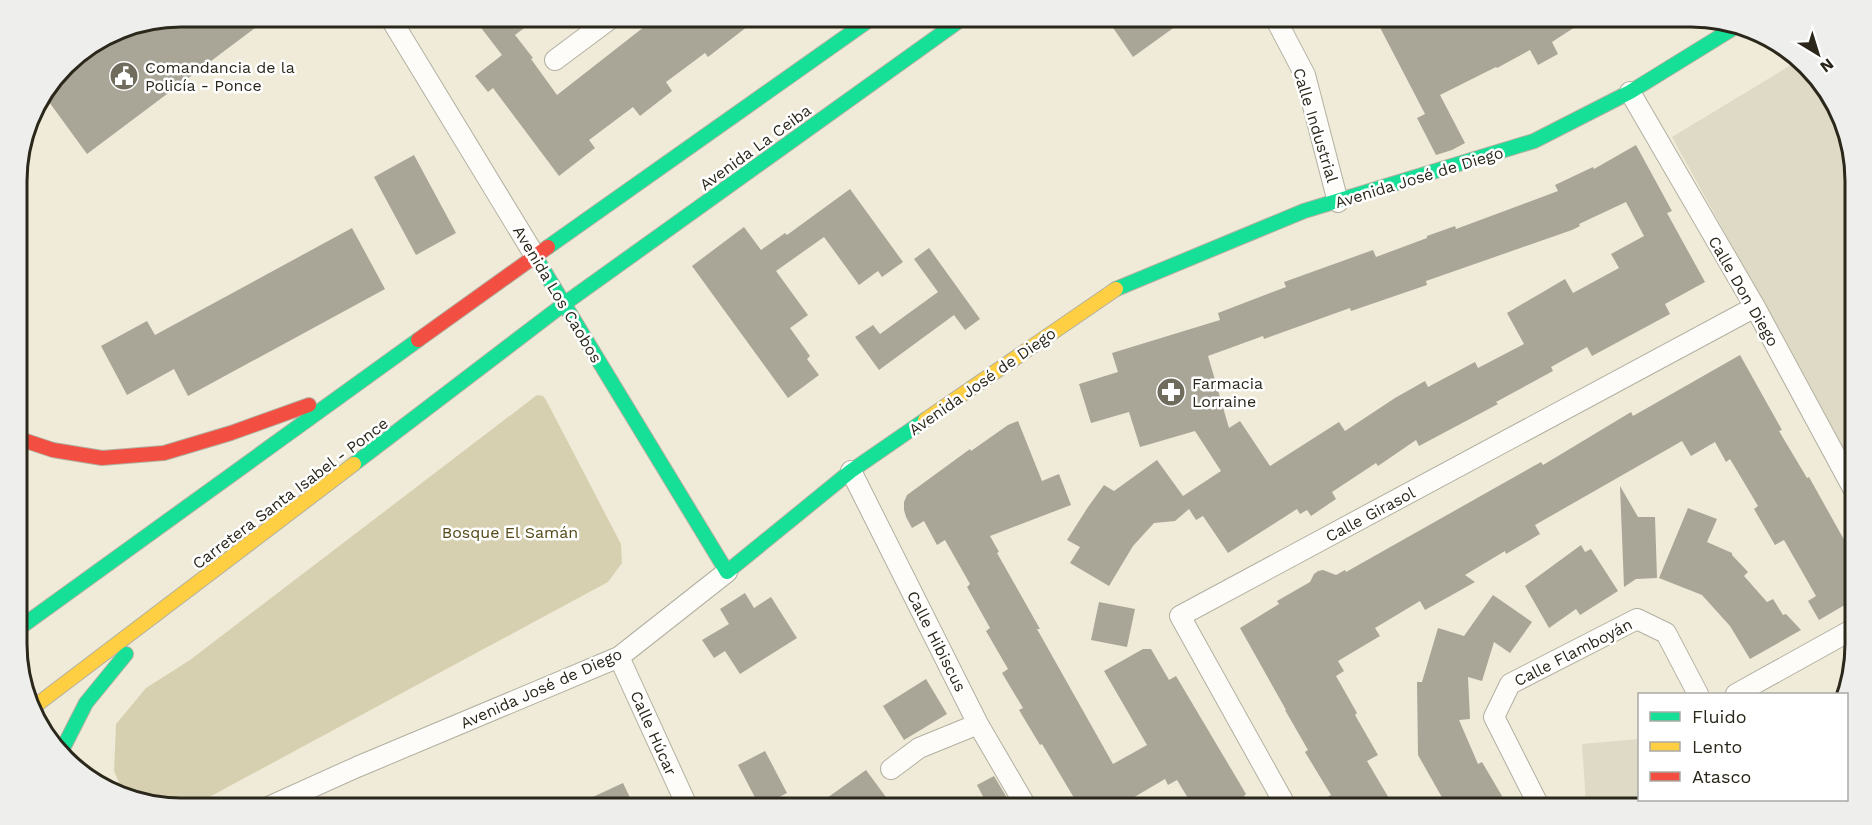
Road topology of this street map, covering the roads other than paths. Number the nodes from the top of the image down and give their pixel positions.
1 (396, 27) edge
2 (593, 27) edge
3 (859, 27) edge
4 (951, 27) edge
5 (1280, 27) edge
6 (1728, 32) edge
7 (555, 60) dead end
8 (1630, 92) junction
9 (1338, 202) junction
10 (535, 256) junction
11 (564, 304) junction
12 (1755, 307) junction
13 (345, 393) junction
14 (27, 441) edge
15 (851, 471) junction
16 (1845, 474) edge
17 (244, 549) junction
18 (728, 572) junction
19 (27, 623) edge
20 (1845, 634) edge
21 (619, 657) junction
22 (1697, 693) edge
23 (1738, 693) edge
24 (39, 703) edge
25 (978, 724) junction
26 (65, 745) edge
27 (891, 769) dead end
28 (288, 798) edge
29 (683, 798) edge
30 (1021, 798) edge
31 (1281, 798) edge
32 (1535, 798) edge

1 - 10 street, Avenida Los Caobos
2 - 7 street
3 - 10 main road
4 - 11 main road, Avenida La Ceiba
5 - 9 street, Calle Industrial
6 - 8 main road, Avenida José de Diego
8 - 9 main road, Avenida José de Diego
8 - 12 street, Calle Don Diego
9 - 15 main road, Avenida José de Diego
10 - 11 main road, Avenida Los Caobos
10 - 13 main road
11 - 17 main road, Carretera Santa Isabel - Ponce
11 - 18 main road, Avenida Los Caobos
12 - 16 street, Calle Don Diego
12 - 31 street, Calle Girasol
13 - 14 main road
13 - 19 main road
15 - 18 main road, Avenida José de Diego
15 - 25 street, Calle Hibiscus
17 - 24 main road, Carretera Santa Isabel - Ponce
17 - 26 main road
18 - 21 street, Avenida José de Diego
20 - 23 street
21 - 28 street, Avenida José de Diego
21 - 29 street, Calle Húcar
22 - 32 street, Calle Flamboyán
25 - 27 street
25 - 30 street, Calle Hibiscus

